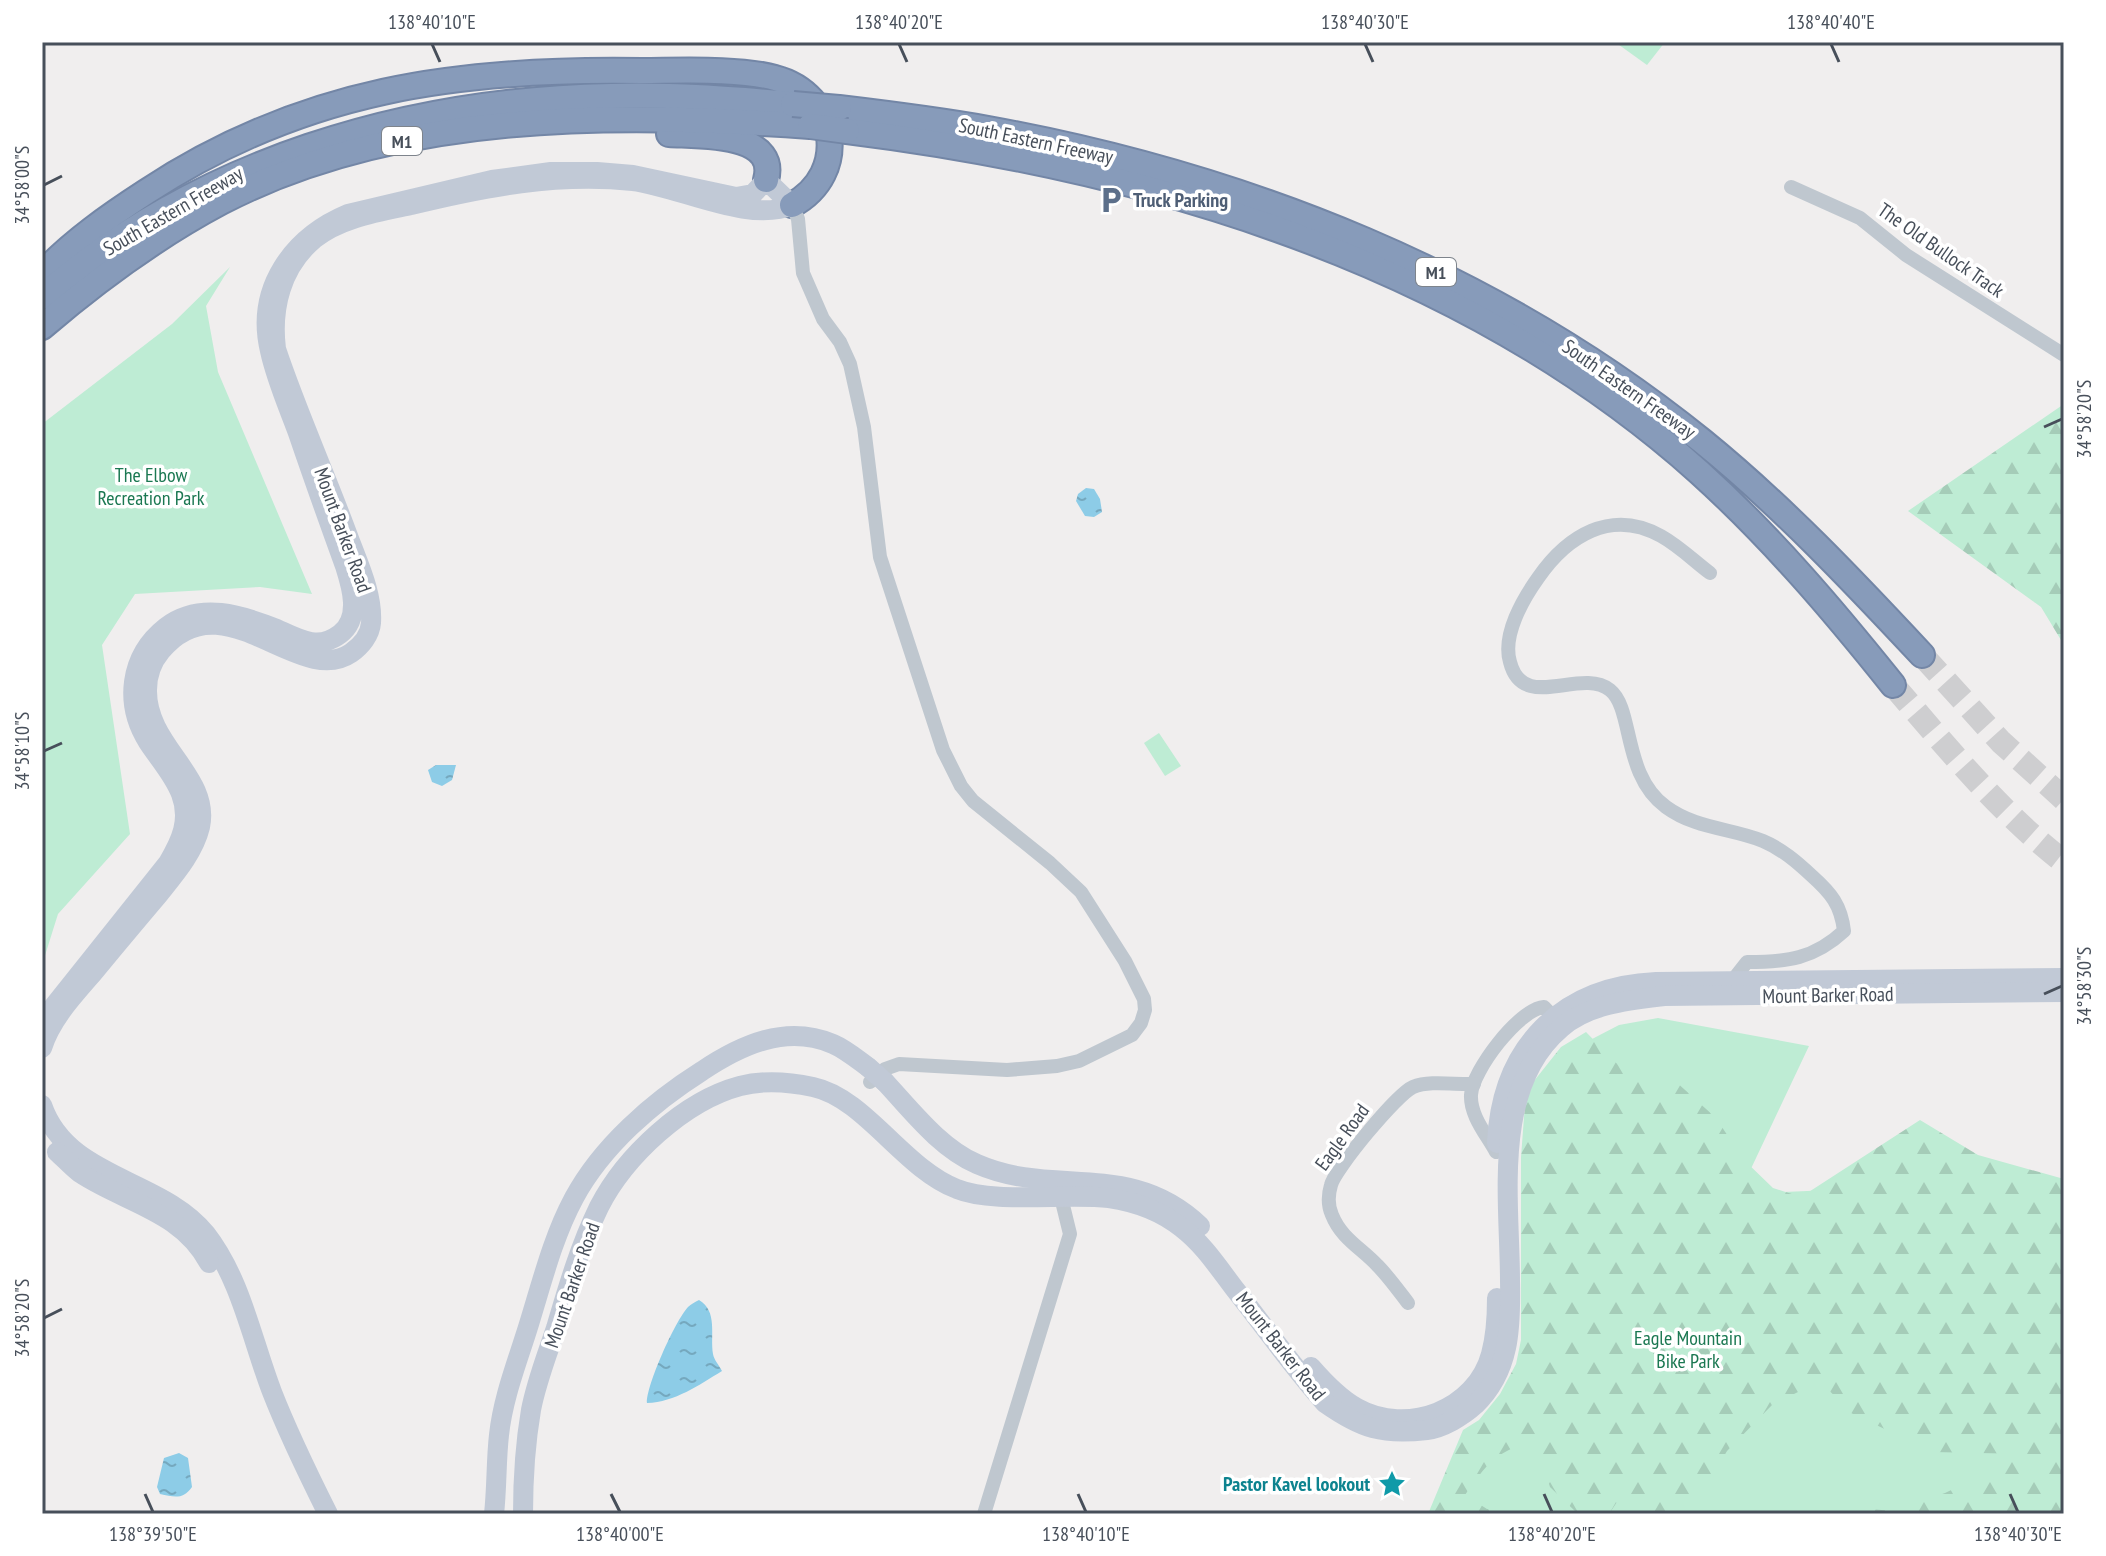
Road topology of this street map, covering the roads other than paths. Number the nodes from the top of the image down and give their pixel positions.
1 (843, 120) junction
2 (278, 177) junction
3 (766, 180) junction
4 (1791, 187) dead end
5 (794, 208) junction
6 (42, 274) edge
7 (42, 297) edge
8 (42, 327) edge
9 (2064, 355) edge
10 (1710, 573) dead end
11 (1922, 655) tunnel mouth
12 (1893, 685) tunnel mouth
13 (2064, 978) edge
14 (1733, 988) junction
15 (2064, 992) edge
16 (42, 1021) edge
17 (1558, 1022) junction
18 (42, 1048) edge
19 (874, 1077) junction
20 (1474, 1084) junction
21 (42, 1105) edge
22 (42, 1133) edge
23 (1496, 1152) junction
24 (1059, 1188) junction
25 (1408, 1303) dead end
26 (314, 1514) edge
27 (328, 1514) edge
28 (494, 1514) edge
29 (523, 1514) edge
30 (984, 1514) edge

1 - 2 highway, South Eastern Freeway / M1, bridge
1 - 7 highway, South Eastern Freeway / M1, bridge
1 - 11 highway, South Eastern Freeway / M1
1 - 12 highway, South Eastern Freeway / M1
2 - 3 highway
2 - 8 highway, South Eastern Freeway / M1
3 - 5 main road
3 - 16 main road, Mount Barker Road
4 - 9 street, The Old Bullock Track
5 - 6 highway
5 - 18 main road, Mount Barker Road
5 - 19 street
10 - 14 street
13 - 14 main road, Mount Barker Road
14 - 15 main road, Mount Barker Road
14 - 17 main road, Mount Barker Road
17 - 20 street
17 - 23 main road, Mount Barker Road
17 - 24 main road, Mount Barker Road
19 - 24 main road, Mount Barker Road
19 - 28 main road, Mount Barker Road
20 - 23 street
20 - 25 street, Eagle Road
21 - 27 main road
22 - 26 main road
23 - 24 main road, Mount Barker Road
24 - 29 main road, Mount Barker Road
24 - 30 street

